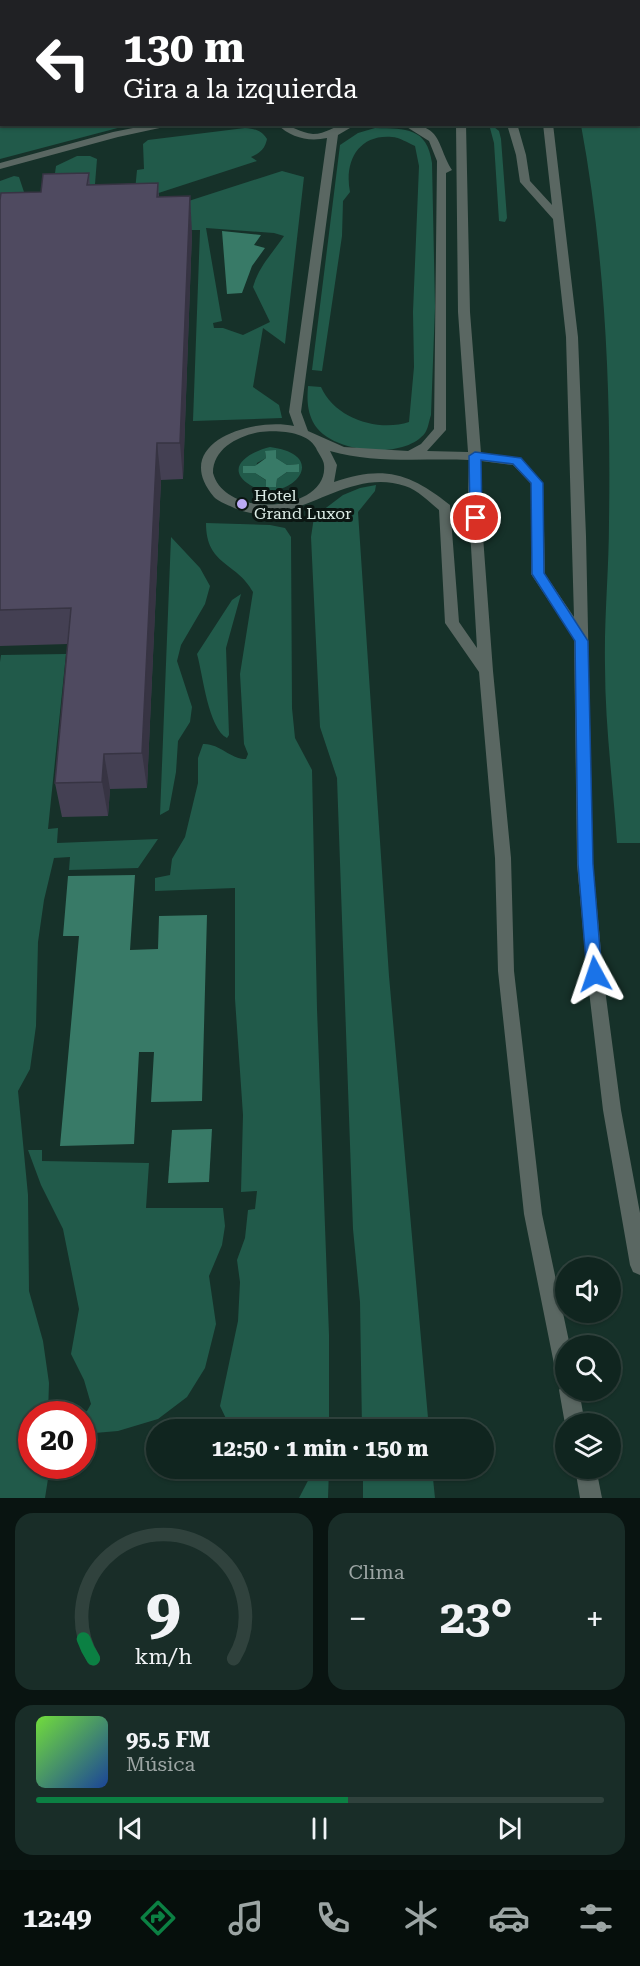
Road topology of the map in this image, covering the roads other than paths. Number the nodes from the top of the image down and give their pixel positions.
1 (162, 126) edge
2 (284, 126) edge
3 (347, 126) edge
4 (411, 126) edge
5 (461, 126) edge
6 (512, 126) edge
7 (548, 126) edge
8 (333, 134) junction
9 (441, 163) junction
10 (0, 166) edge
11 (462, 190) junction
12 (559, 219) junction
13 (464, 312) junction
14 (440, 341) junction
15 (303, 433) junction
16 (319, 442) junction
17 (409, 455) junction
18 (475, 456) junction
19 (319, 494) junction
20 (581, 641) junction
21 (486, 670) junction
22 (640, 1265) edge
23 (558, 1335) edge
24 (587, 1479) edge
25 (591, 1498) edge

1 - 10 lane
2 - 8 lane
3 - 8 lane
4 - 9 lane
5 - 11 lane
6 - 12 lane
7 - 12 lane
8 - 15 lane
9 - 11 lane
9 - 14 lane
11 - 13 lane
12 - 20 lane
13 - 14 lane
13 - 18 lane
14 - 17 lane
15 - 16 lane
15 - 19 lane
16 - 17 lane
16 - 19 lane
17 - 18 lane
18 - 20 lane
18 - 21 lane
19 - 21 lane
20 - 22 lane
21 - 23 lane
24 - 25 lane

